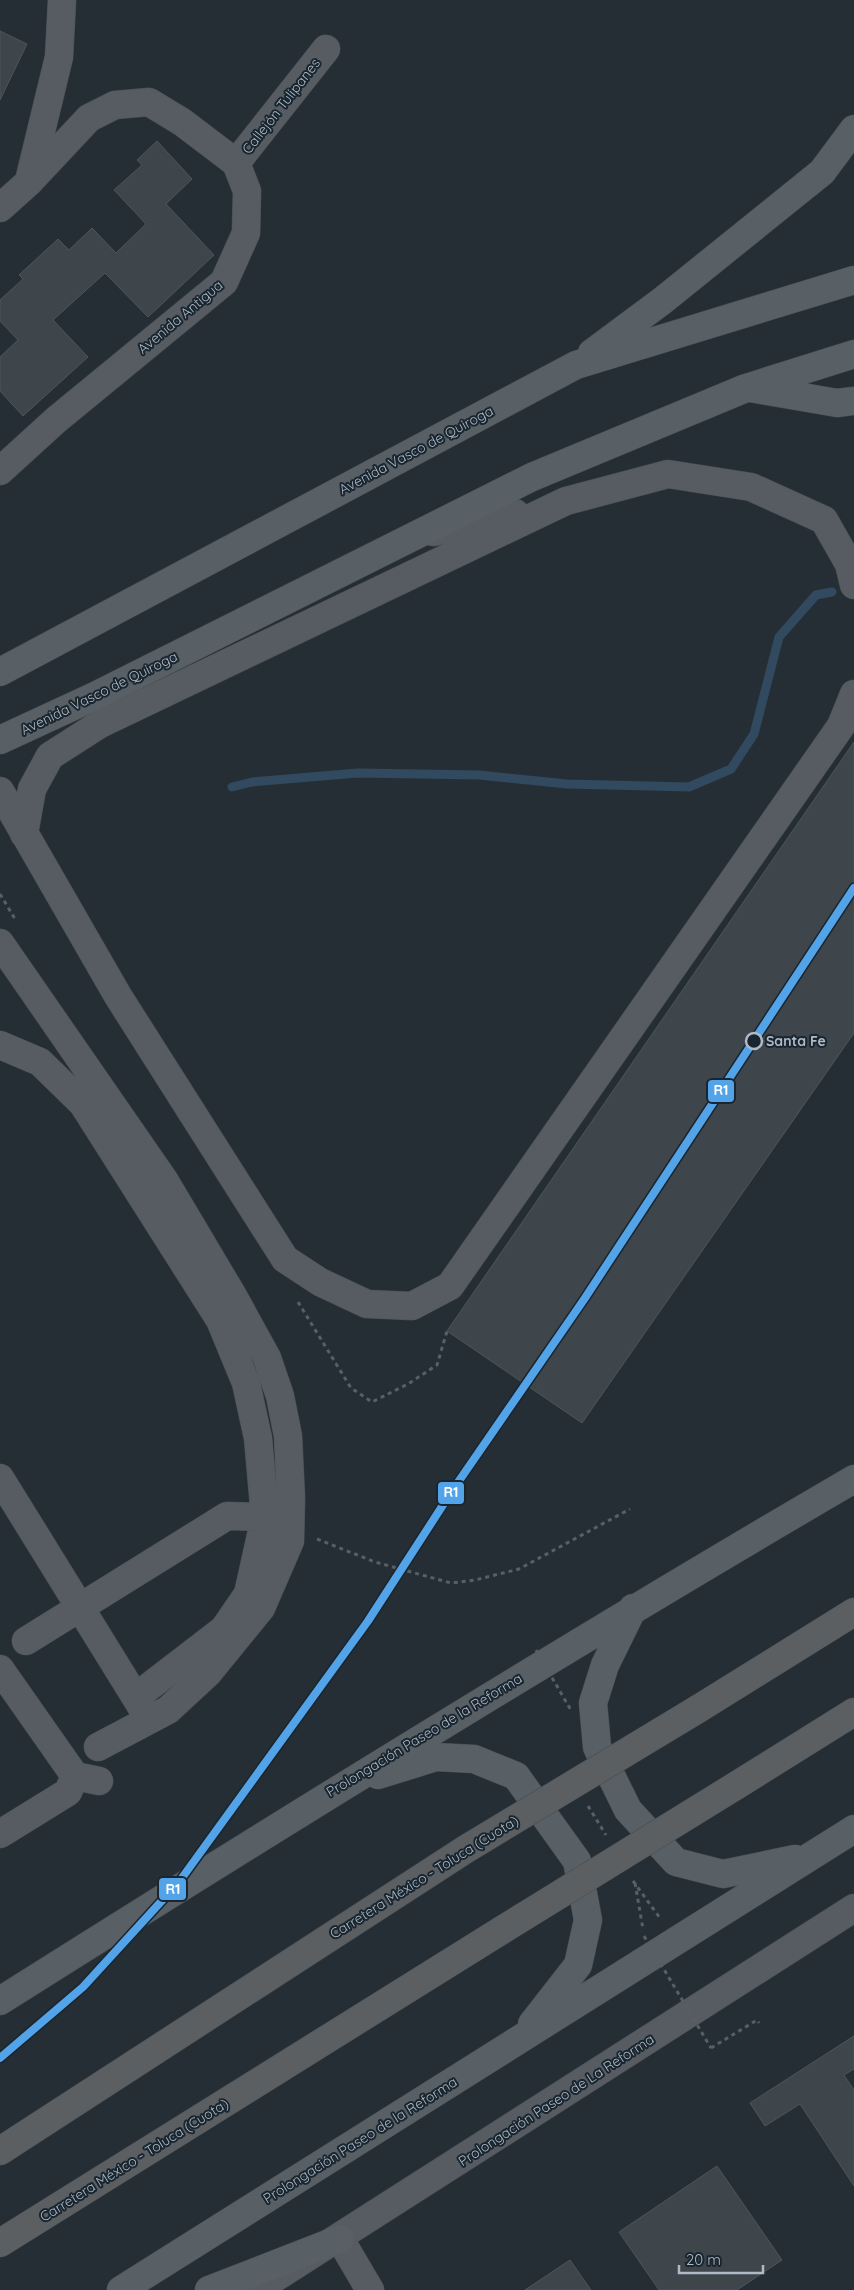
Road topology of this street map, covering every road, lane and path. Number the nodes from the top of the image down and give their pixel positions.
1 (62, 0) edge
2 (326, 49) dead end
3 (854, 129) edge
4 (236, 163) junction
5 (29, 182) junction
6 (0, 208) edge
7 (854, 280) edge
8 (854, 354) edge
9 (576, 365) junction
10 (746, 388) junction
11 (854, 400) edge
12 (0, 471) edge
13 (566, 501) junction
14 (412, 537) junction
15 (854, 585) edge
16 (0, 672) edge
17 (854, 694) edge
18 (0, 740) edge
19 (0, 791) edge
20 (24, 834) junction
21 (0, 943) edge
22 (0, 1045) edge
23 (0, 1478) edge
24 (854, 1479) edge
25 (264, 1517) junction
26 (296, 1545) junction
27 (81, 1606) junction
28 (633, 1608) junction
29 (854, 1612) edge
30 (26, 1641) dead end
31 (536, 1650) dead end
32 (0, 1669) edge
33 (137, 1696) junction
34 (572, 1712) dead end
35 (854, 1712) edge
36 (149, 1722) junction
37 (98, 1747) dead end
38 (337, 1789) junction
39 (584, 1800) dead end
40 (854, 1829) edge
41 (0, 1834) edge
42 (610, 1841) dead end
43 (814, 1855) junction
44 (629, 1874) dead end
45 (634, 1883) junction
46 (853, 1911) edge
47 (661, 1920) dead end
48 (0, 2001) edge
49 (758, 2021) dead end
50 (519, 2040) junction
51 (0, 2151) edge
52 (340, 2239) junction
53 (0, 2244) edge
54 (120, 2290) edge
55 (209, 2290) edge
56 (256, 2290) edge
57 (370, 2290) edge

1 - 5 street
2 - 4 street, Callejón Tulipanes
3 - 9 main road
4 - 5 street
4 - 12 street, Avenida Antigua
5 - 6 street
7 - 9 main road, Avenida Vasco de Quiroga
8 - 10 main road, Avenida Vasco de Quiroga
9 - 16 main road, Avenida Vasco de Quiroga
10 - 11 main road
10 - 14 main road, Avenida Vasco de Quiroga
13 - 14 street
13 - 15 street
13 - 20 street
14 - 18 main road, Avenida Vasco de Quiroga
17 - 20 street
19 - 20 street
21 - 26 street
22 - 25 street
23 - 27 street
24 - 28 main road, Prolongación Paseo de la Reforma
25 - 26 street
25 - 27 street
25 - 33 street
26 - 36 street
27 - 30 street
27 - 33 street
28 - 38 main road, Prolongación Paseo de la Reforma
28 - 43 main road
29 - 51 highway, Carretera México - Toluca (Cuota), bridge
31 - 34 path, bridge
32 - 41 street
33 - 36 street
35 - 53 highway, Carretera México - Toluca (Cuota), bridge
36 - 37 street
38 - 48 main road, Prolongación Paseo de la Reforma
38 - 50 main road
39 - 42 path
40 - 43 main road, Prolongación Paseo de la Reforma
43 - 50 main road, Prolongación Paseo de la Reforma
44 - 45 path
45 - 47 path
45 - 49 path, bridge
46 - 52 street, Prolongación Paseo de La Reforma
50 - 54 main road, Prolongación Paseo de la Reforma
52 - 55 main road
52 - 56 street, Prolongación Paseo de La Reforma
52 - 57 street

